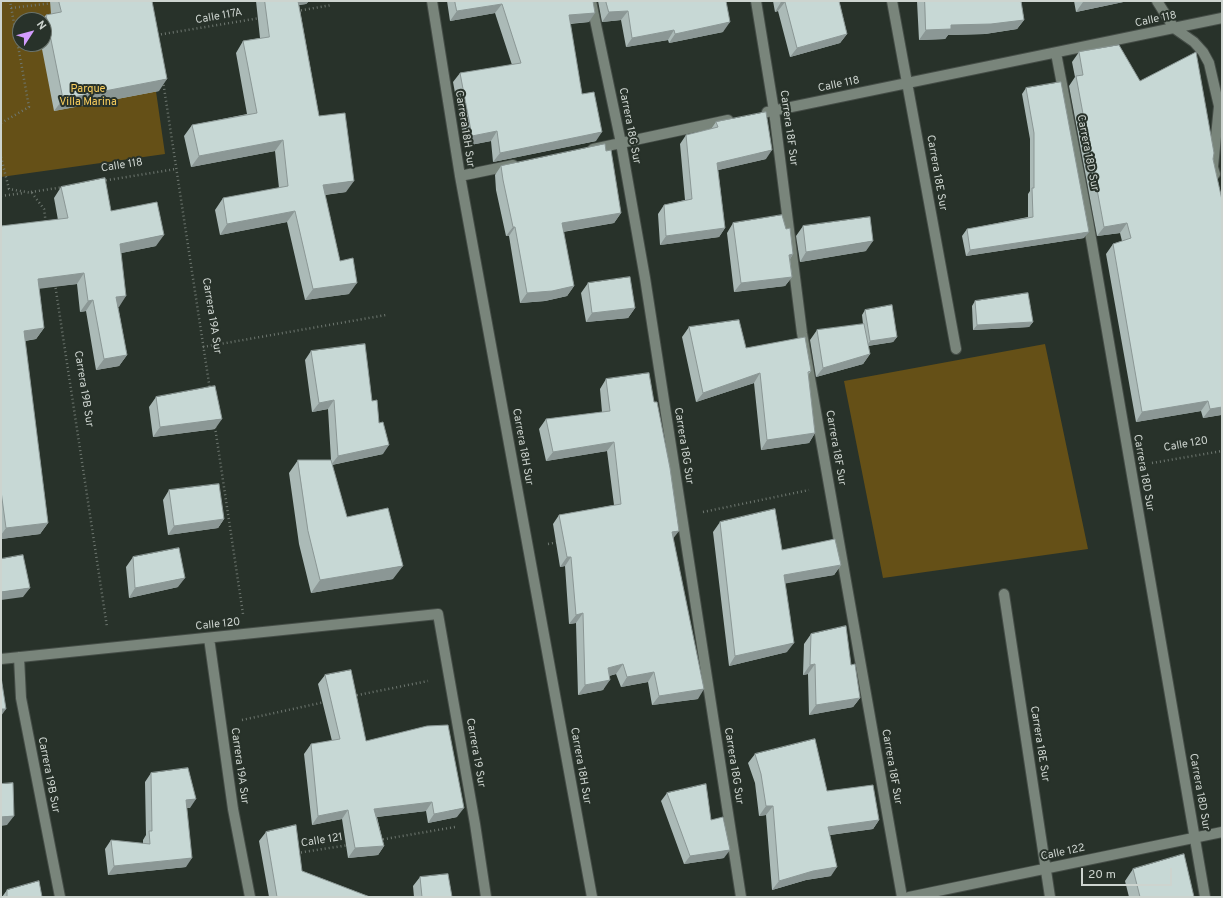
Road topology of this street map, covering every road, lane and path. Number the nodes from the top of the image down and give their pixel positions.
1 (10, 1) edge
2 (432, 1) edge
3 (591, 1) edge
4 (756, 1) edge
5 (892, 1) edge
6 (1157, 1) edge
7 (58, 3) edge
8 (332, 5) dead end
9 (11, 8) junction
10 (294, 12) edge
11 (263, 17) dead end
12 (1222, 18) edge
13 (1174, 28) junction
14 (155, 29) edge
15 (1056, 53) junction
16 (162, 75) edge
17 (908, 83) junction
18 (1221, 108) edge
19 (774, 111) junction
20 (759, 114) edge
21 (736, 119) edge
22 (1, 123) edge
23 (621, 143) junction
24 (582, 151) edge
25 (1, 157) edge
26 (521, 163) edge
27 (176, 169) junction
28 (460, 176) junction
29 (98, 182) edge
30 (67, 186) edge
31 (1218, 187) edge
32 (28, 192) junction
33 (1, 196) edge
34 (46, 225) edge
35 (55, 280) edge
36 (386, 315) dead end
37 (203, 347) junction
38 (956, 349) dead end
39 (210, 394) edge
40 (215, 425) edge
41 (1222, 452) edge
42 (1130, 467) junction
43 (1004, 594) dead end
44 (438, 614) joint
45 (246, 634) junction
46 (209, 638) junction
47 (110, 648) junction
48 (18, 657) junction
49 (1, 659) edge
50 (448, 676) junction
51 (350, 697) edge
52 (327, 702) edge
53 (221, 724) junction
54 (475, 824) junction
55 (1222, 832) edge
56 (1195, 837) junction
57 (375, 841) edge
58 (351, 844) edge
59 (289, 854) edge
60 (1046, 869) junction
61 (60, 897) edge
62 (250, 897) edge
63 (486, 897) edge
64 (592, 897) edge
65 (741, 897) edge
66 (902, 897) edge
67 (909, 897) edge
68 (1050, 897) edge
69 (1205, 897) edge

1 - 9 path
2 - 28 street, Carrera 18H Sur
3 - 23 street, Carrera 18G Sur
4 - 19 street, Carrera 18F Sur
5 - 17 street, Carrera 18E Sur
6 - 13 street
7 - 9 path
8 - 10 path
9 - 22 path
11 - 14 path, Calle 117A
12 - 13 street, Calle 118
13 - 15 street, Calle 118
13 - 18 street
15 - 17 street, Calle 118
15 - 42 street, Carrera 18D Sur
16 - 27 path, Carrera 19A Sur
17 - 19 street, Calle 118
17 - 38 street, Carrera 18E Sur
18 - 31 street
19 - 20 street, Calle 118
19 - 66 street, Carrera 18F Sur
21 - 23 street
23 - 24 street
23 - 65 street, Carrera 18G Sur
25 - 32 path
26 - 28 street
27 - 29 path, Calle 118
27 - 37 path, Carrera 19A Sur
28 - 64 street, Carrera 18H Sur
30 - 32 path
32 - 33 path
32 - 34 path
35 - 47 path, Carrera 19B Sur
36 - 37 path
37 - 39 path, Carrera 19A Sur
40 - 45 path
41 - 42 path, Calle 120
42 - 56 street, Carrera 18D Sur
43 - 60 street, Carrera 18E Sur
44 - 45 street, Calle 120
44 - 50 street, Carrera 19 Sur
45 - 46 street, Calle 120
46 - 47 street, Calle 120
46 - 53 street, Carrera 19A Sur
47 - 48 street, Calle 120
48 - 49 street, Calle 120
48 - 61 street, Carrera 19B Sur
50 - 51 path
50 - 54 street, Carrera 19 Sur
52 - 53 path
53 - 62 street, Carrera 19A Sur
54 - 57 path
54 - 63 street, Carrera 19 Sur
55 - 56 street, Calle 122
56 - 60 street, Calle 122
56 - 69 street, Carrera 18D Sur
58 - 59 path, Calle 121
60 - 67 street, Calle 122
60 - 68 street, Carrera 18E Sur

